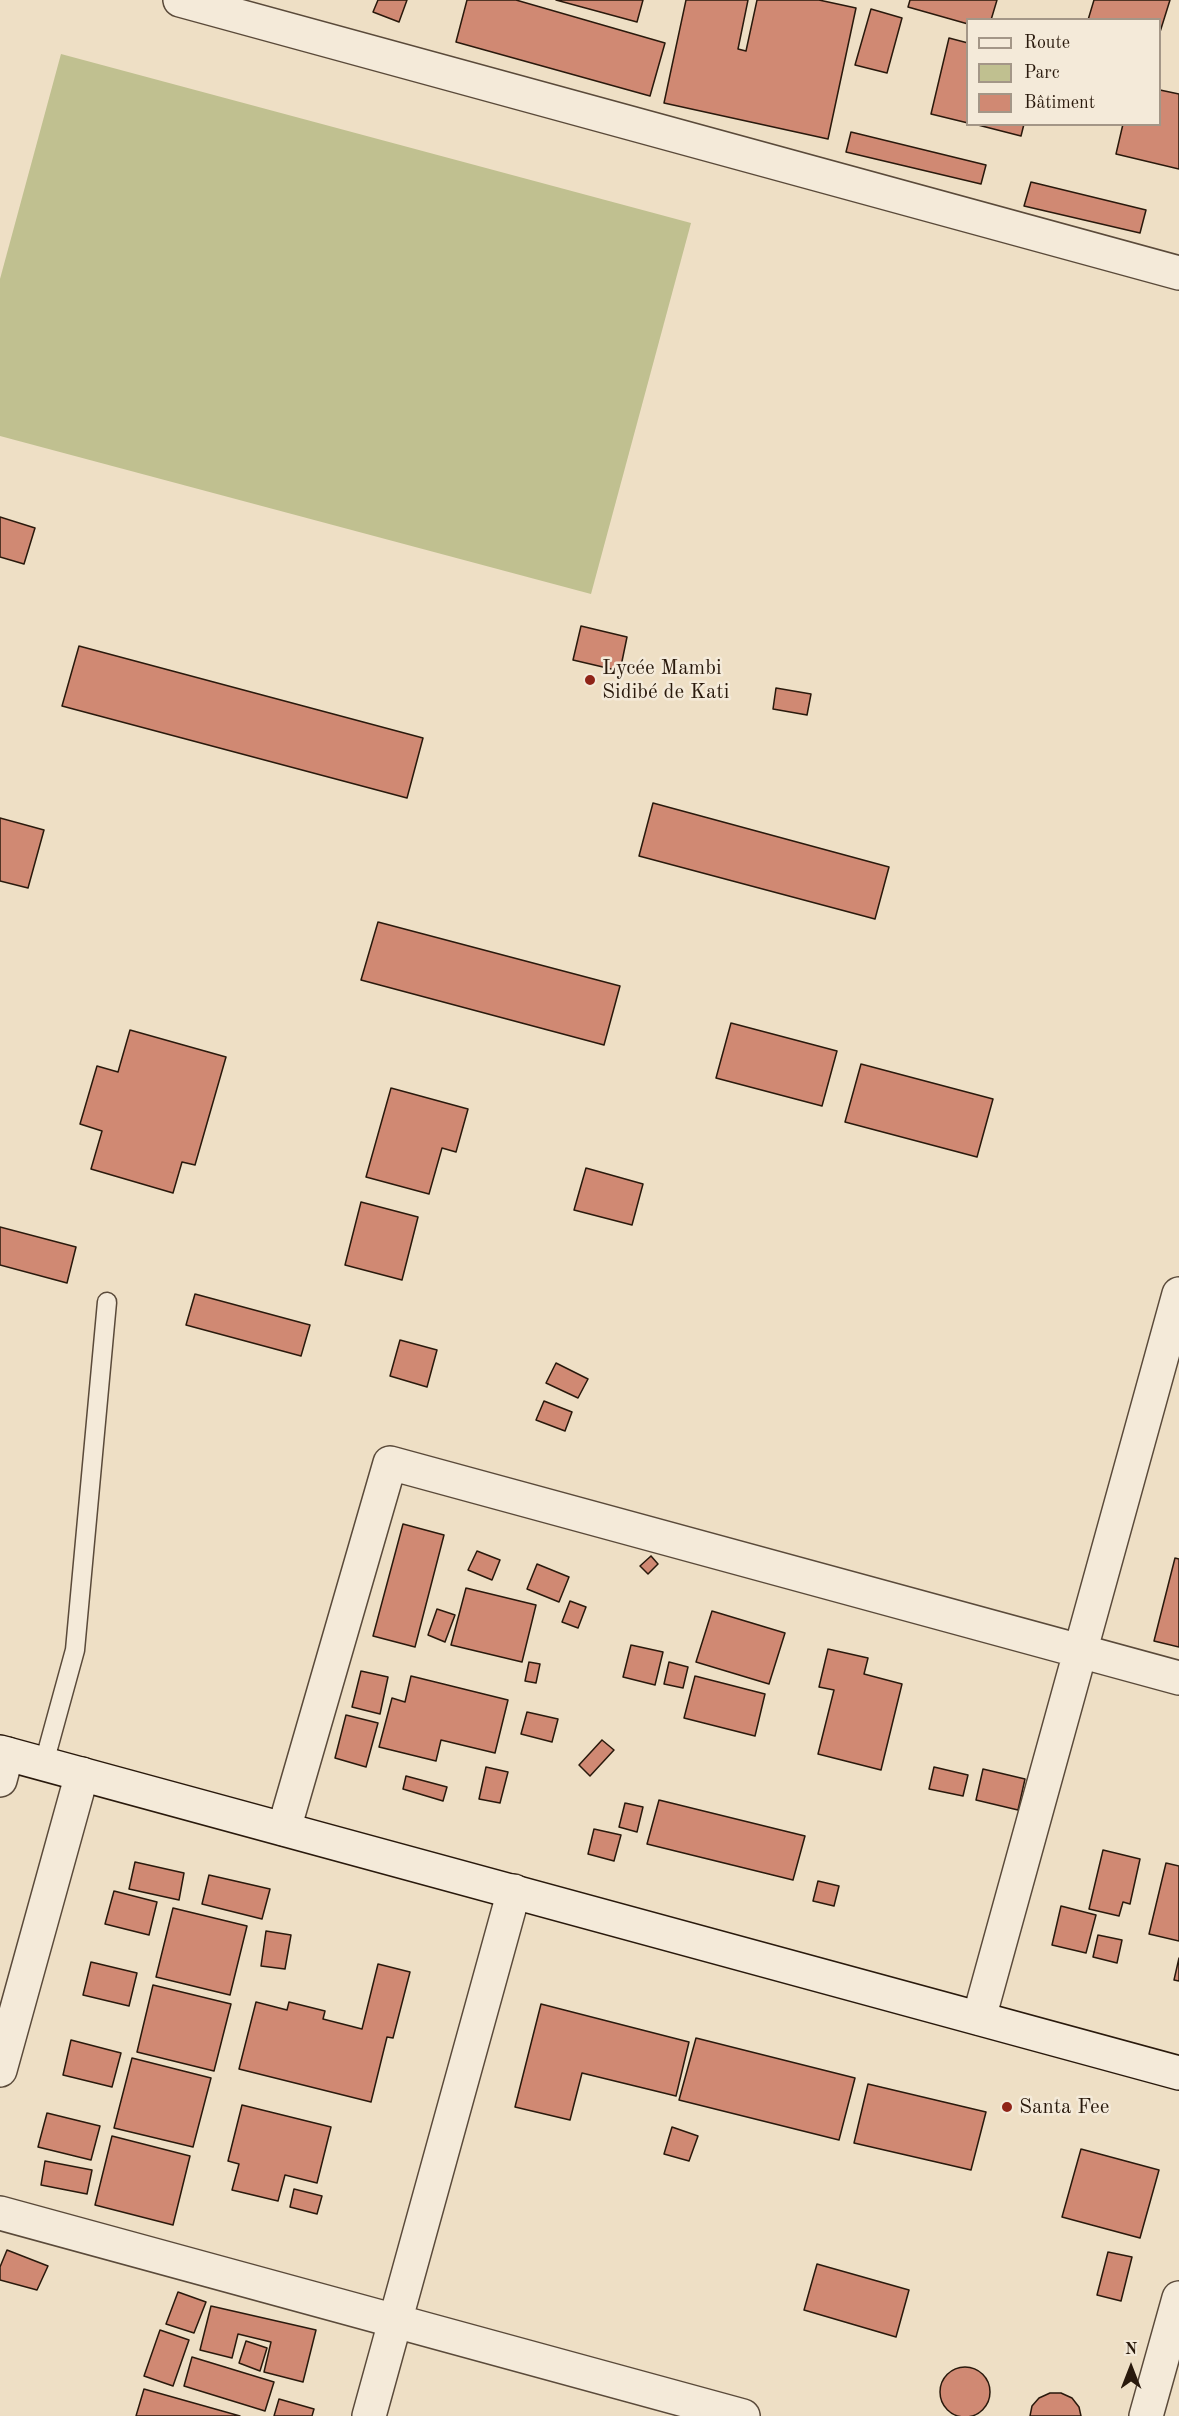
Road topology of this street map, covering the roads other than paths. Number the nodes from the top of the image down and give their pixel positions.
1 (180, 0) edge
2 (1179, 273) edge
3 (1179, 1294) edge
4 (107, 1302) dead end
5 (1173, 1337) edge
6 (1080, 1651) junction
7 (1179, 1678) edge
8 (2, 1762) edge
9 (44, 1763) junction
10 (82, 1774) junction
11 (284, 1829) junction
12 (514, 1891) junction
13 (979, 2018) junction
14 (0, 2070) edge
15 (1179, 2073) edge
16 (0, 2213) edge
17 (1179, 2298) edge
18 (395, 2321) junction
19 (369, 2416) edge
20 (743, 2416) edge
21 (1146, 2416) edge

1 - 2 street
3 - 5 street
4 - 9 lane
5 - 6 street
6 - 7 street
6 - 11 street
6 - 13 street
8 - 9 street
9 - 10 street
10 - 11 street
10 - 14 street
11 - 12 street
12 - 13 street
12 - 18 street
13 - 15 street
16 - 18 street
17 - 21 street
18 - 19 street
18 - 20 street

